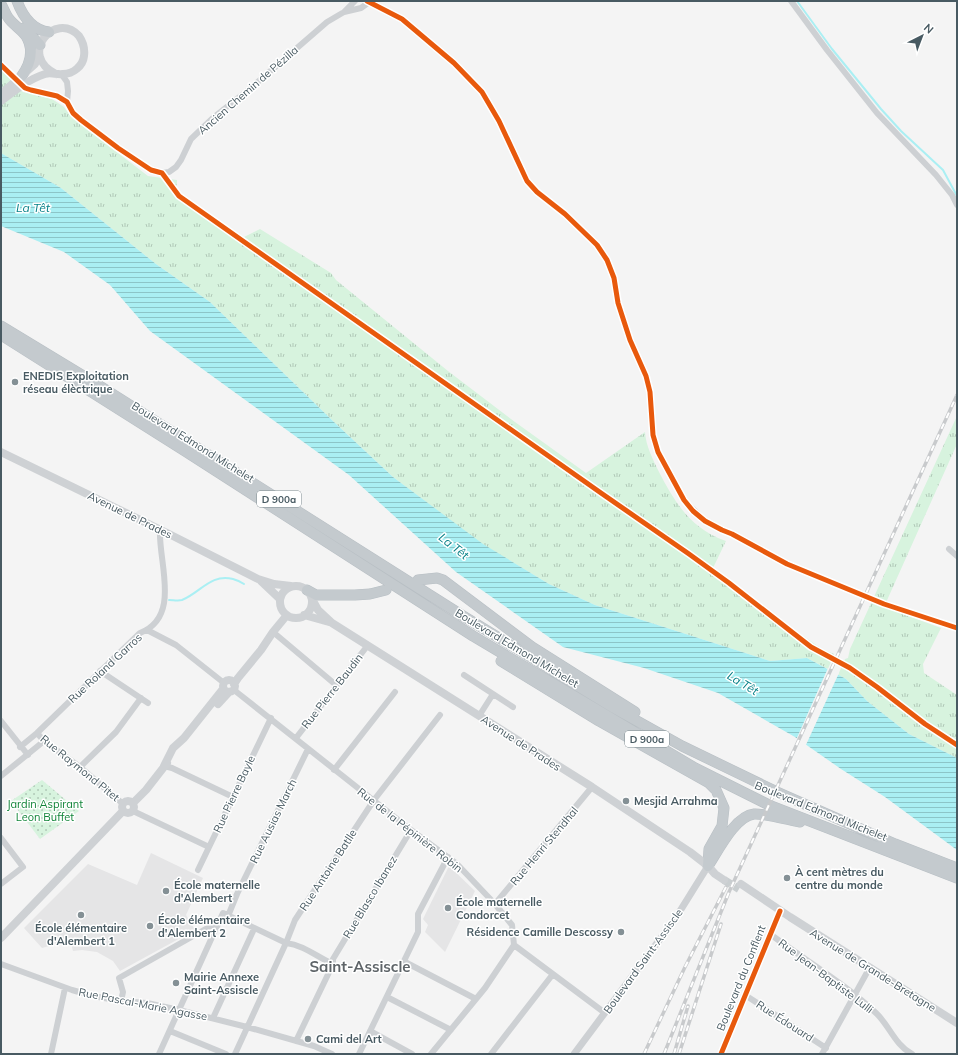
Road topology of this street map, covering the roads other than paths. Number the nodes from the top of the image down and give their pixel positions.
1 (17, 1) edge
2 (355, 1) edge
3 (790, 1) edge
4 (367, 2) edge
5 (1, 3) edge
6 (344, 12) junction
7 (49, 32) junction
8 (39, 48) junction
9 (59, 74) junction
10 (24, 80) junction
11 (1, 94) edge
12 (1, 101) edge
13 (957, 205) edge
14 (1, 318) edge
15 (1, 326) edge
16 (1, 335) edge
17 (1, 341) edge
18 (92, 387) junction
19 (1, 452) edge
20 (160, 530) junction
21 (950, 549) dead end
22 (957, 556) edge
23 (258, 579) junction
24 (418, 580) dead end
25 (291, 586) junction
26 (386, 590) dead end
27 (309, 595) junction
28 (861, 595) dead end
29 (280, 598) junction
30 (872, 599) dead end
31 (287, 615) junction
32 (304, 615) junction
33 (332, 623) junction
34 (957, 628) edge
35 (147, 630) junction
36 (273, 632) junction
37 (473, 636) junction
38 (368, 645) junction
39 (532, 647) junction
40 (519, 650) junction
41 (100, 671) junction
42 (464, 675) dead end
43 (336, 685) junction
44 (229, 686) junction
45 (395, 692) dead end
46 (493, 694) junction
47 (141, 698) junction
48 (148, 703) dead end
49 (513, 707) dead end
50 (440, 715) dead end
51 (479, 716) junction
52 (271, 718) junction
53 (1, 721) edge
54 (37, 733) junction
55 (296, 738) junction
56 (44, 741) junction
57 (20, 747) junction
58 (308, 748) junction
59 (28, 755) junction
60 (164, 766) junction
61 (80, 767) junction
62 (334, 770) junction
63 (1, 776) edge
64 (757, 782) junction
65 (592, 787) junction
66 (232, 797) junction
67 (374, 800) junction
68 (128, 807) junction
69 (828, 828) junction
70 (410, 830) junction
71 (2, 840) edge
72 (209, 847) junction
73 (448, 857) junction
74 (708, 866) junction
75 (957, 868) edge
76 (198, 870) dead end
77 (726, 877) tunnel mouth
78 (957, 878) edge
79 (1, 884) edge
80 (740, 887) tunnel mouth
81 (496, 904) junction
82 (779, 913) junction
83 (228, 916) junction
84 (218, 922) junction
85 (254, 929) junction
86 (770, 934) junction
87 (1, 938) edge
88 (286, 942) junction
89 (514, 945) junction
90 (405, 962) junction
91 (1, 964) edge
92 (333, 964) junction
93 (870, 967) junction
94 (553, 974) junction
95 (65, 988) junction
96 (745, 995) junction
97 (854, 995) junction
98 (387, 997) junction
99 (476, 999) junction
100 (122, 1001) junction
101 (179, 1010) junction
102 (605, 1013) junction
103 (213, 1018) junction
104 (957, 1023) edge
105 (247, 1027) junction
106 (451, 1030) junction
107 (170, 1031) junction
108 (370, 1031) junction
109 (296, 1041) junction
110 (826, 1048) junction
111 (328, 1053) edge
112 (51, 1054) edge
113 (159, 1054) edge
114 (226, 1054) edge
115 (236, 1054) edge
116 (359, 1054) edge
117 (412, 1054) edge
118 (431, 1054) edge
119 (491, 1054) edge
120 (574, 1054) edge
121 (721, 1054) edge
122 (822, 1054) edge
123 (912, 1054) edge

1 - 7 highway
2 - 6 street, Ancien Chemin de Pézilla
3 - 13 street
4 - 6 street, Ancien Chemin de Pézilla
4 - 28 street, Ancien Chemin de Pézilla
5 - 8 highway
5 - 10 highway
6 - 9 street, Ancien Chemin de Pézilla
7 - 8 main road
7 - 9 main road
8 - 9 main road
8 - 10 main road
9 - 10 main road
10 - 11 main road
10 - 12 main road
14 - 18 highway, D 900a
15 - 18 highway, D 900a
16 - 18 highway, D 900a
17 - 18 highway, D 900a
18 - 37 highway, Boulevard Edmond Michelet / D 900a
18 - 40 highway, Boulevard Edmond Michelet / D 900a
19 - 20 main road, Avenue de Prades
20 - 23 main road, Avenue de Prades
20 - 35 street, Rue Roland Garros
21 - 22 street
23 - 25 main road, Avenue de Prades
23 - 29 main road, Avenue de Prades
24 - 39 highway
25 - 27 main road
25 - 29 main road
26 - 27 highway
27 - 32 main road
27 - 33 main road, Avenue de Prades
29 - 31 main road
30 - 34 street
31 - 32 main road
31 - 36 main road
32 - 33 main road, Avenue de Prades
33 - 38 main road, Avenue de Prades
35 - 41 street, Rue Roland Garros
35 - 44 street, Rue de la Pépinière Robin
36 - 43 street
36 - 44 main road
37 - 69 highway, Boulevard Edmond Michelet / D 900a
37 - 74 highway
38 - 43 street, Rue Pierre Baudin
38 - 51 main road, Avenue de Prades
39 - 40 highway
39 - 64 highway
40 - 64 highway, Boulevard Edmond Michelet / D 900a
41 - 47 street
41 - 54 street, Rue Roland Garros
42 - 46 street
43 - 55 street, Rue Pierre Baudin
44 - 52 street, Rue de la Pépinière Robin
44 - 60 main road
45 - 62 street
46 - 49 street
46 - 51 street
47 - 48 street
47 - 61 street
50 - 67 street, Rue Antoine Batlle
51 - 65 main road, Avenue de Prades
52 - 55 street, Rue de la Pépinière Robin
52 - 66 street, Rue Pierre Bayle
53 - 57 street
54 - 56 street, Rue Raymond Pitet
54 - 57 street, Rue Roland Garros
55 - 58 street, Rue de la Pépinière Robin
56 - 59 street
56 - 61 street, Rue Raymond Pitet
57 - 59 street
58 - 62 street, Rue de la Pépinière Robin
58 - 83 street, Rue Ausias March
59 - 63 street
60 - 66 street
60 - 68 main road
61 - 68 street, Rue Raymond Pitet
62 - 67 street, Rue de la Pépinière Robin
64 - 75 highway, Boulevard Edmond Michelet / D 900a
65 - 74 main road, Avenue de Prades
65 - 81 street, Rue Henri Stendhal
66 - 72 street, Rue Pierre Bayle
67 - 70 street, Rue de la Pépinière Robin
67 - 88 street, Rue Antoine Batlle
68 - 72 street, Rue Raymond Pitet
68 - 87 main road
69 - 74 highway
69 - 78 highway, Boulevard Edmond Michelet / D 900a
70 - 73 street, Rue de la Pépinière Robin
70 - 92 street, Rue Blasco Ibanez
71 - 79 street
72 - 76 street, Rue Pierre Bayle
73 - 81 street, Rue de la Pépinière Robin
73 - 90 street
74 - 77 main road
74 - 102 street, Boulevard Saint-Assiscle
80 - 82 main road, Avenue de Grande-Bretagne
81 - 89 street, Rue de la Pépinière Robin
82 - 86 street, Boulevard du Conflent
82 - 93 main road, Avenue de Grande-Bretagne
83 - 84 street
83 - 85 street
84 - 100 street
84 - 101 street
85 - 88 street
85 - 103 street
86 - 96 street, Boulevard du Conflent
86 - 97 street, Rue Jean-Baptiste Lulli
88 - 92 street
88 - 105 street, Rue Antoine Batlle
89 - 94 street
89 - 99 street
90 - 98 street
90 - 99 street
91 - 95 street, Rue Pascal-Marie Agasse
92 - 109 street, Rue Blasco Ibanez
93 - 97 street
93 - 104 main road, Avenue de Grande-Bretagne
94 - 102 street
94 - 119 street
95 - 100 street, Rue Pascal-Marie Agasse
95 - 112 street
96 - 110 street, Rue Édouard
96 - 121 street, Boulevard du Conflent
97 - 110 street
97 - 123 street, Rue Jean-Baptiste Lulli
98 - 106 street
98 - 108 street
99 - 106 street
100 - 101 street, Rue Pascal-Marie Agasse
101 - 103 street, Rue Pascal-Marie Agasse
101 - 107 street
102 - 120 street, Boulevard Saint-Assiscle
103 - 105 street, Rue Pascal-Marie Agasse
105 - 109 street, Rue Pascal-Marie Agasse
105 - 115 street, Rue Antoine Batlle
106 - 118 street
107 - 113 street
107 - 114 street
108 - 116 street
108 - 117 street
109 - 111 street, Rue Pascal-Marie Agasse
110 - 122 street

